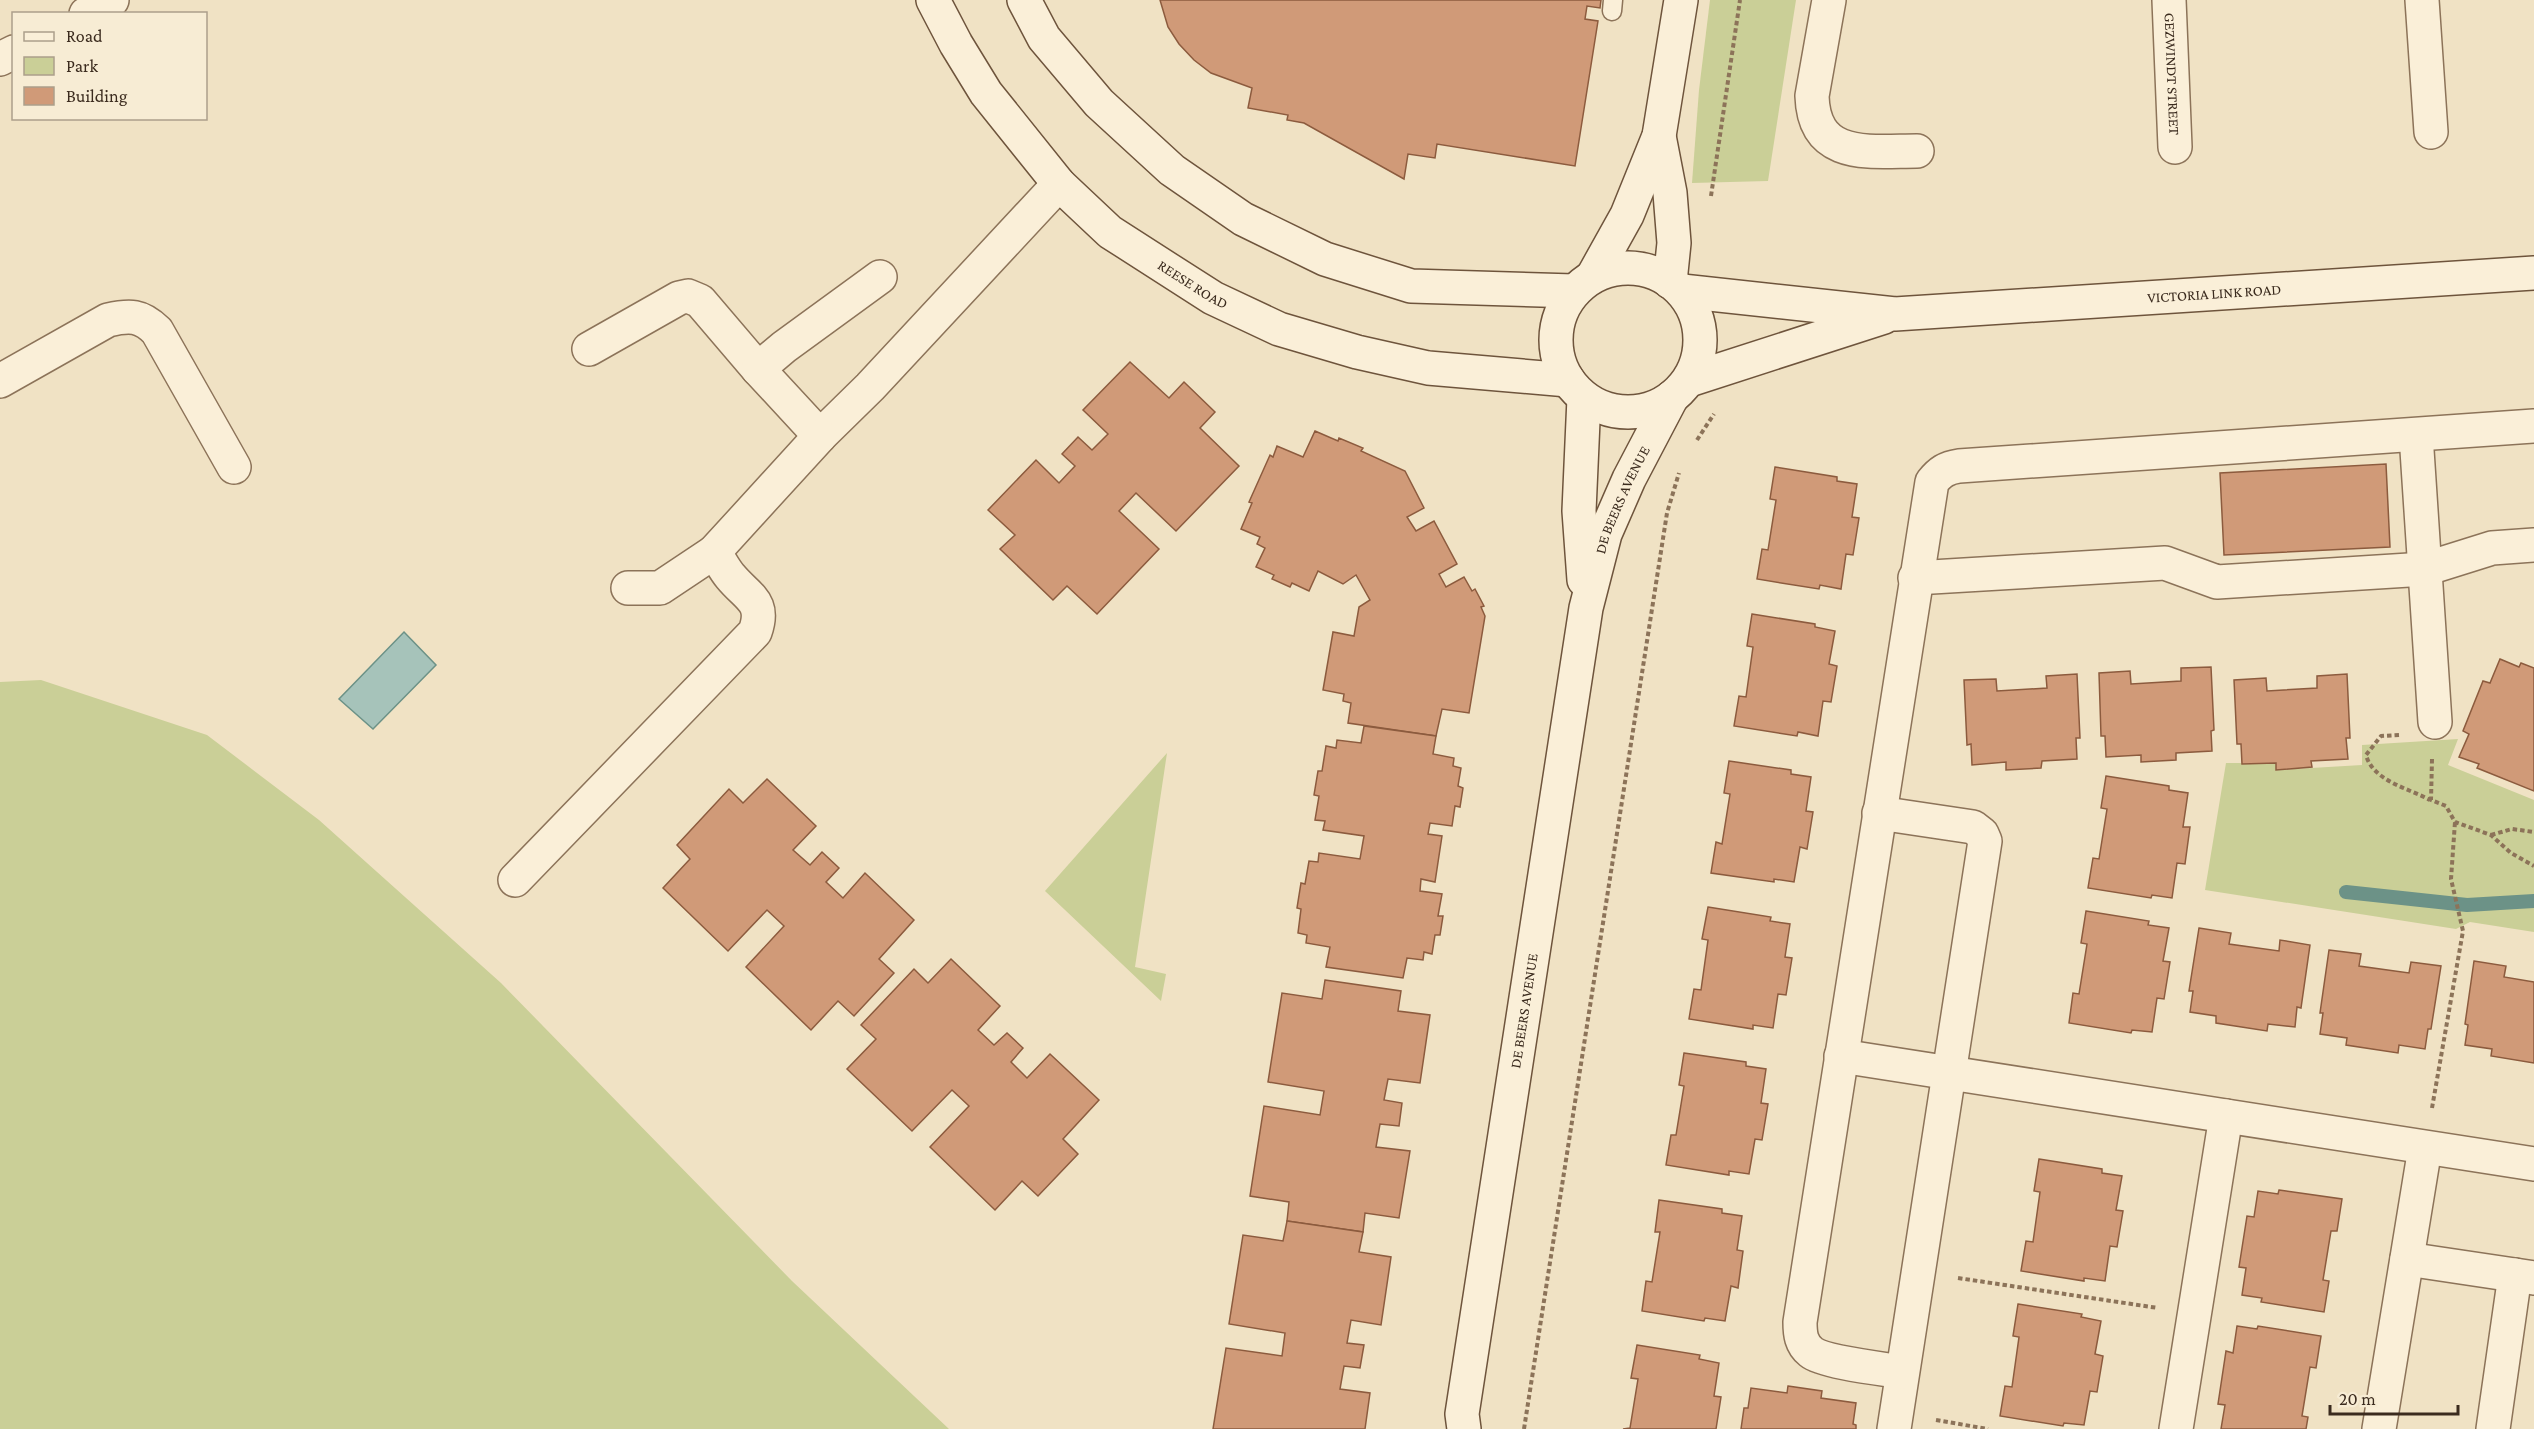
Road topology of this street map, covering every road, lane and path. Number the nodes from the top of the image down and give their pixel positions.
1 (112, 0) edge
2 (933, 0) edge
3 (1024, 0) edge
4 (1681, 0) edge
5 (1740, 0) edge
6 (1828, 0) edge
7 (2169, 0) edge
8 (2422, 0) edge
9 (90, 12) edge
10 (2431, 132) dead end
11 (1659, 136) junction
12 (2175, 147) dead end
13 (1917, 151) dead end
14 (1059, 184) junction
15 (1711, 198) dead end
16 (2534, 273) edge
17 (880, 277) dead end
18 (1584, 283) junction
19 (1676, 286) junction
20 (1894, 314) junction
21 (589, 349) dead end
22 (758, 369) junction
23 (0, 381) edge
24 (1680, 388) junction
25 (1576, 389) junction
26 (1715, 412) dead end
27 (2534, 426) edge
28 (2416, 435) junction
29 (820, 436) junction
30 (1696, 442) dead end
31 (234, 467) dead end
32 (1679, 472) dead end
33 (2534, 545) edge
34 (714, 552) junction
35 (2425, 569) junction
36 (1915, 578) junction
37 (628, 588) dead end
38 (1586, 608) junction
39 (2434, 728) junction
40 (2431, 800) junction
41 (1879, 813) junction
42 (2455, 822) junction
43 (2534, 832) edge
44 (2491, 835) junction
45 (2534, 866) edge
46 (514, 880) dead end
47 (1841, 1056) junction
48 (1949, 1073) junction
49 (2226, 1116) junction
50 (2425, 1148) junction
51 (2534, 1164) edge
52 (2407, 1259) junction
53 (1918, 1272) junction
54 (2524, 1276) edge
55 (2194, 1314) junction
56 (1902, 1372) junction
57 (1895, 1421) edge
58 (1459, 1424) edge
59 (1524, 1429) edge
60 (1988, 1429) edge
61 (2176, 1429) edge
62 (2379, 1429) edge
63 (2493, 1429) edge

1 - 9 street
2 - 14 street, REESE ROAD
3 - 18 street
4 - 11 street
5 - 15 path
6 - 13 street
7 - 12 street, GEZWINDT STREET
8 - 10 street
11 - 18 street
11 - 19 street
14 - 25 street, REESE ROAD
14 - 29 street
16 - 20 street, VICTORIA LINK ROAD
17 - 22 street
18 - 19 street
18 - 25 street
19 - 20 street, VICTORIA LINK ROAD
19 - 24 street
20 - 24 street, VICTORIA LINK ROAD
21 - 22 street
22 - 29 street
23 - 31 street
24 - 25 street
24 - 38 street, DE BEERS AVENUE
25 - 38 street, DE BEERS AVENUE
26 - 30 path
27 - 28 street
28 - 35 street
28 - 36 street
29 - 34 street
32 - 59 path
33 - 35 street
34 - 37 street
34 - 46 street
35 - 36 street
35 - 39 street
36 - 41 street
38 - 58 street, DE BEERS AVENUE
39 - 40 path
39 - 40 path
40 - 42 path
41 - 47 street
41 - 48 street
42 - 44 path
42 - 50 path
43 - 44 path
44 - 45 path
47 - 48 street
47 - 56 street
48 - 49 street
48 - 53 street
49 - 50 street
49 - 55 street
50 - 51 street
50 - 52 street
52 - 54 street
52 - 62 street
53 - 55 path
53 - 56 street
54 - 63 street
55 - 61 street
56 - 57 street
57 - 60 path

